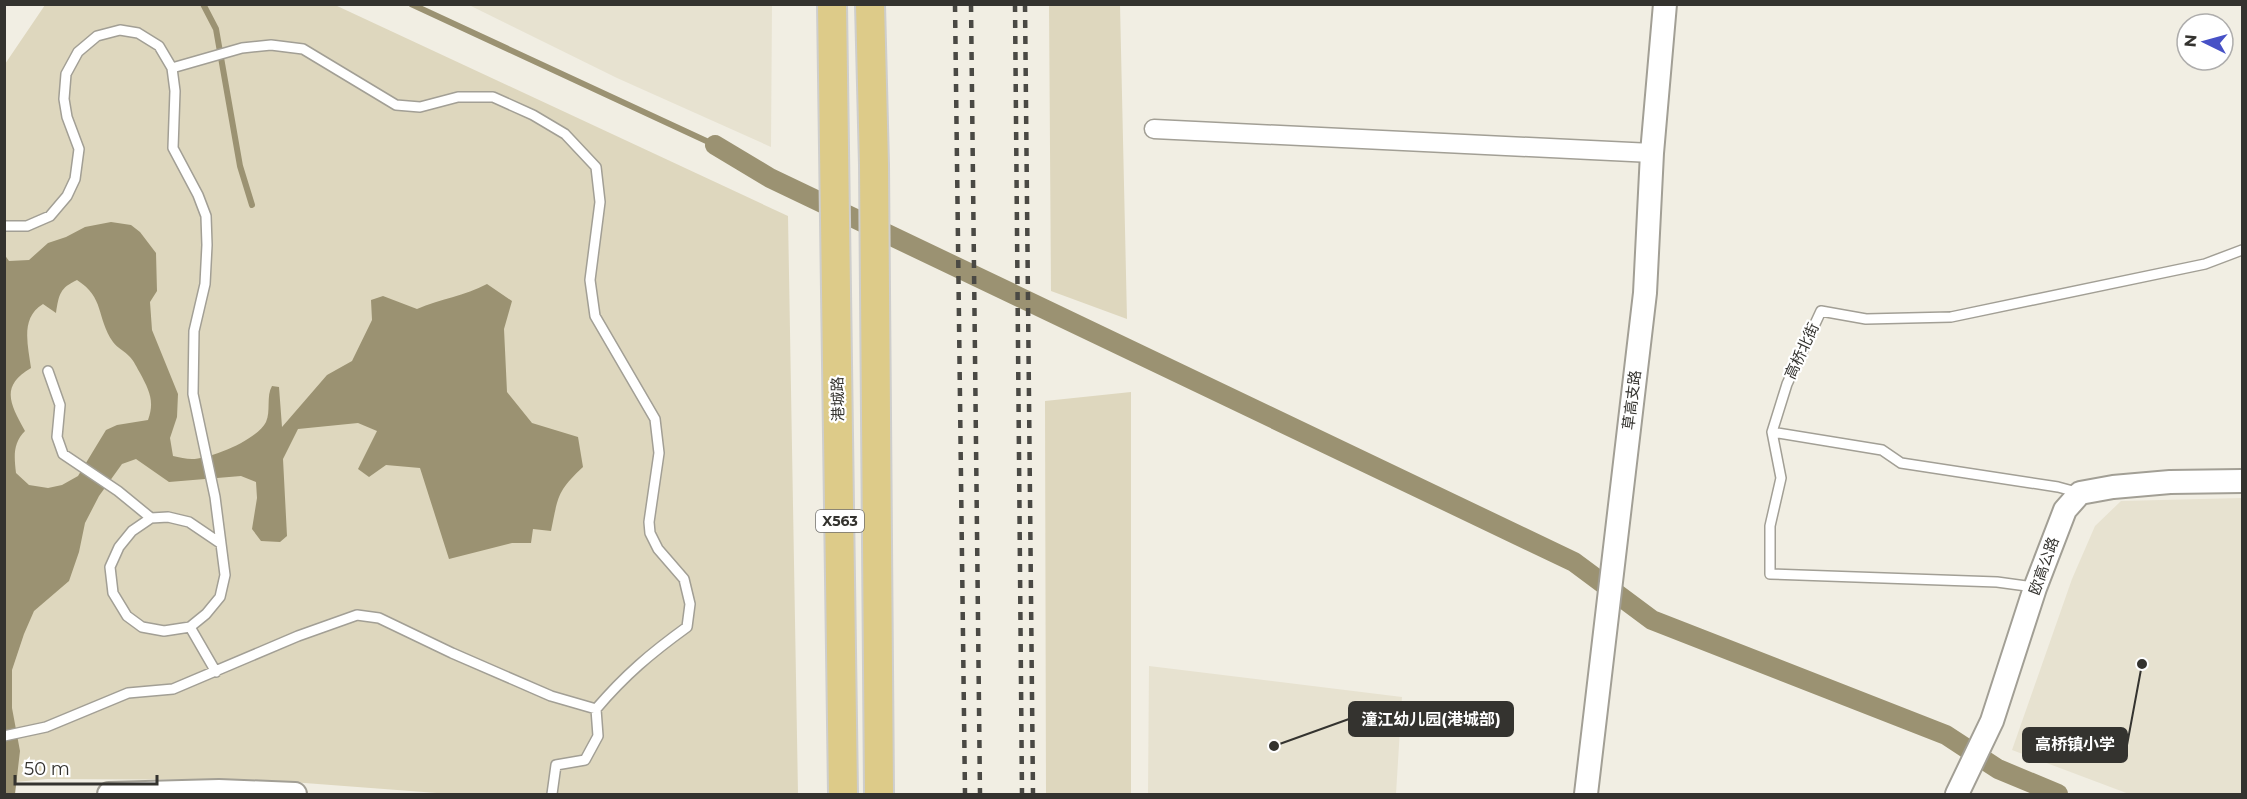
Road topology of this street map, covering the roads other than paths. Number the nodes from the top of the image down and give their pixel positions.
1 (832, 4) edge
2 (870, 4) edge
3 (1665, 4) edge
4 (172, 68) junction
5 (1154, 129) dead end
6 (1652, 153) junction
7 (6, 225) edge
8 (2242, 250) edge
9 (48, 371) dead end
10 (1772, 432) junction
11 (2242, 481) edge
12 (2080, 493) junction
13 (151, 518) junction
14 (220, 543) junction
15 (2035, 588) junction
16 (190, 627) junction
17 (216, 672) junction
18 (596, 709) junction
19 (4, 736) edge
20 (1958, 794) edge
21 (109, 795) edge
22 (295, 795) edge
23 (552, 795) edge
24 (843, 795) edge
25 (879, 795) edge
26 (1586, 795) edge

1 - 24 main road, 港城路 / X563
2 - 25 main road, X563
3 - 6 street, 草高支路
4 - 7 lane
4 - 14 lane
4 - 18 lane
5 - 6 street
6 - 26 street, 草高支路
8 - 10 lane, 高桥北街
9 - 13 lane
10 - 12 lane
10 - 15 lane
11 - 12 street
12 - 15 street, 欧高公路
13 - 14 lane
13 - 16 lane
14 - 16 lane
15 - 20 street, 欧高公路
16 - 17 lane
17 - 18 lane
17 - 19 lane
18 - 23 lane
21 - 22 street

